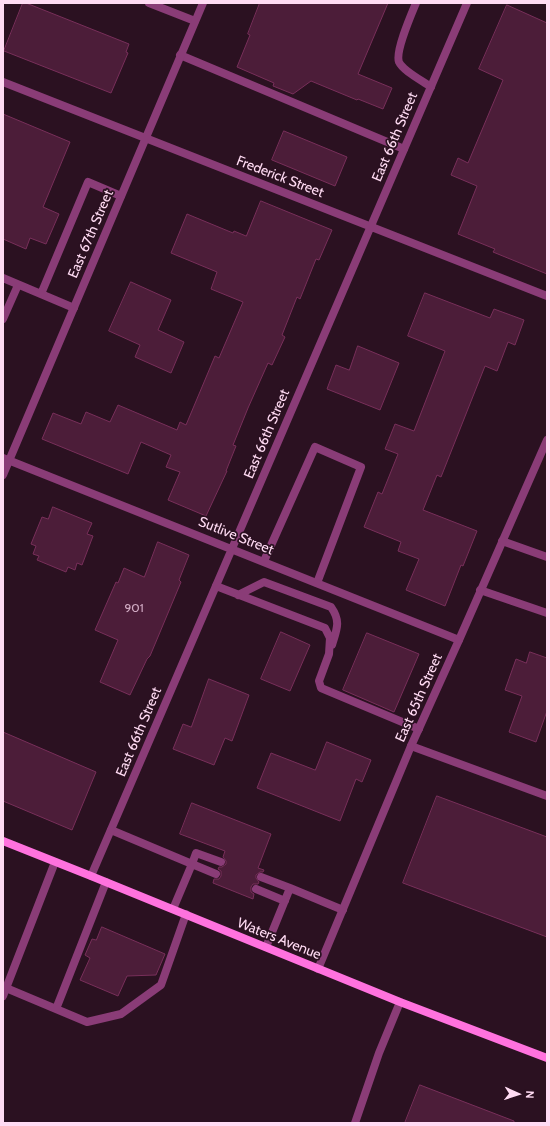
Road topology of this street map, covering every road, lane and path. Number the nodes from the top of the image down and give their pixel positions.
1 (149, 3) edge
2 (203, 3) edge
3 (416, 3) edge
4 (467, 3) edge
5 (195, 21) junction
6 (180, 55) junction
7 (3, 82) edge
8 (431, 87) junction
9 (146, 138) junction
10 (404, 149) junction
11 (121, 196) junction
12 (371, 227) junction
13 (3, 278) edge
14 (18, 285) junction
15 (41, 294) junction
16 (547, 296) edge
17 (74, 308) junction
18 (3, 320) edge
19 (547, 440) edge
20 (6, 459) edge
21 (3, 475) edge
22 (502, 541) junction
23 (232, 548) junction
24 (547, 557) edge
25 (264, 561) junction
26 (317, 583) junction
27 (216, 586) junction
28 (480, 590) junction
29 (238, 595) junction
30 (547, 613) edge
31 (459, 640) junction
32 (329, 654) junction
33 (419, 730) junction
34 (411, 746) junction
35 (547, 796) edge
36 (111, 830) junction
37 (3, 841) edge
38 (55, 862) junction
39 (221, 862) dead end
40 (192, 864) junction
41 (216, 874) dead end
42 (91, 876) junction
43 (261, 877) dead end
44 (106, 882) junction
45 (290, 888) junction
46 (256, 889) dead end
47 (285, 901) junction
48 (173, 909) junction
49 (343, 910) junction
50 (186, 914) junction
51 (266, 947) junction
52 (318, 969) junction
53 (6, 988) junction
54 (3, 996) edge
55 (400, 1002) junction
56 (56, 1009) junction
57 (547, 1058) edge
58 (355, 1123) edge

1 - 5 street
2 - 5 street, East 67th Street
3 - 8 street
4 - 8 street, East 66th Street
5 - 6 street, East 67th Street
6 - 9 street, East 67th Street
6 - 10 street
7 - 9 street, Frederick Street
8 - 10 street, East 66th Street
9 - 11 street, East 67th Street
9 - 12 street, Frederick Street
10 - 12 street, East 66th Street
11 - 15 street
11 - 17 street, East 67th Street
12 - 16 street, Frederick Street
12 - 23 street, East 66th Street
13 - 14 street
14 - 15 street
14 - 18 street
15 - 17 street
17 - 20 street, East 67th Street
19 - 22 street, East 65th Street
20 - 21 street, East 67th Street
20 - 23 street, Sutlive Street
22 - 24 street
22 - 28 street, East 65th Street
23 - 25 street, Sutlive Street
23 - 27 street, East 66th Street
25 - 26 street, Sutlive Street
25 - 26 street
26 - 31 street, Sutlive Street
27 - 29 street
27 - 36 street, East 66th Street
28 - 30 street
28 - 31 street, East 65th Street
29 - 32 street
29 - 32 street
31 - 33 street, East 65th Street
32 - 33 street
33 - 34 street, East 65th Street
34 - 35 street
34 - 49 street, East 65th Street
36 - 40 street
36 - 42 street, East 66th Street
37 - 38 main road, Waters Avenue
38 - 42 main road, Waters Avenue
38 - 53 street
39 - 40 street
40 - 41 street
40 - 48 street
42 - 44 main road, Waters Avenue
43 - 45 street
44 - 48 main road, Waters Avenue
44 - 56 street
45 - 47 street
45 - 49 street
46 - 47 street
47 - 51 street
48 - 50 main road, Waters Avenue
49 - 52 street, East 65th Street
50 - 51 main road, Waters Avenue
50 - 56 street
51 - 52 main road, Waters Avenue
52 - 55 main road, Waters Avenue
53 - 54 street
53 - 56 street
55 - 57 main road, Waters Avenue
55 - 58 street

